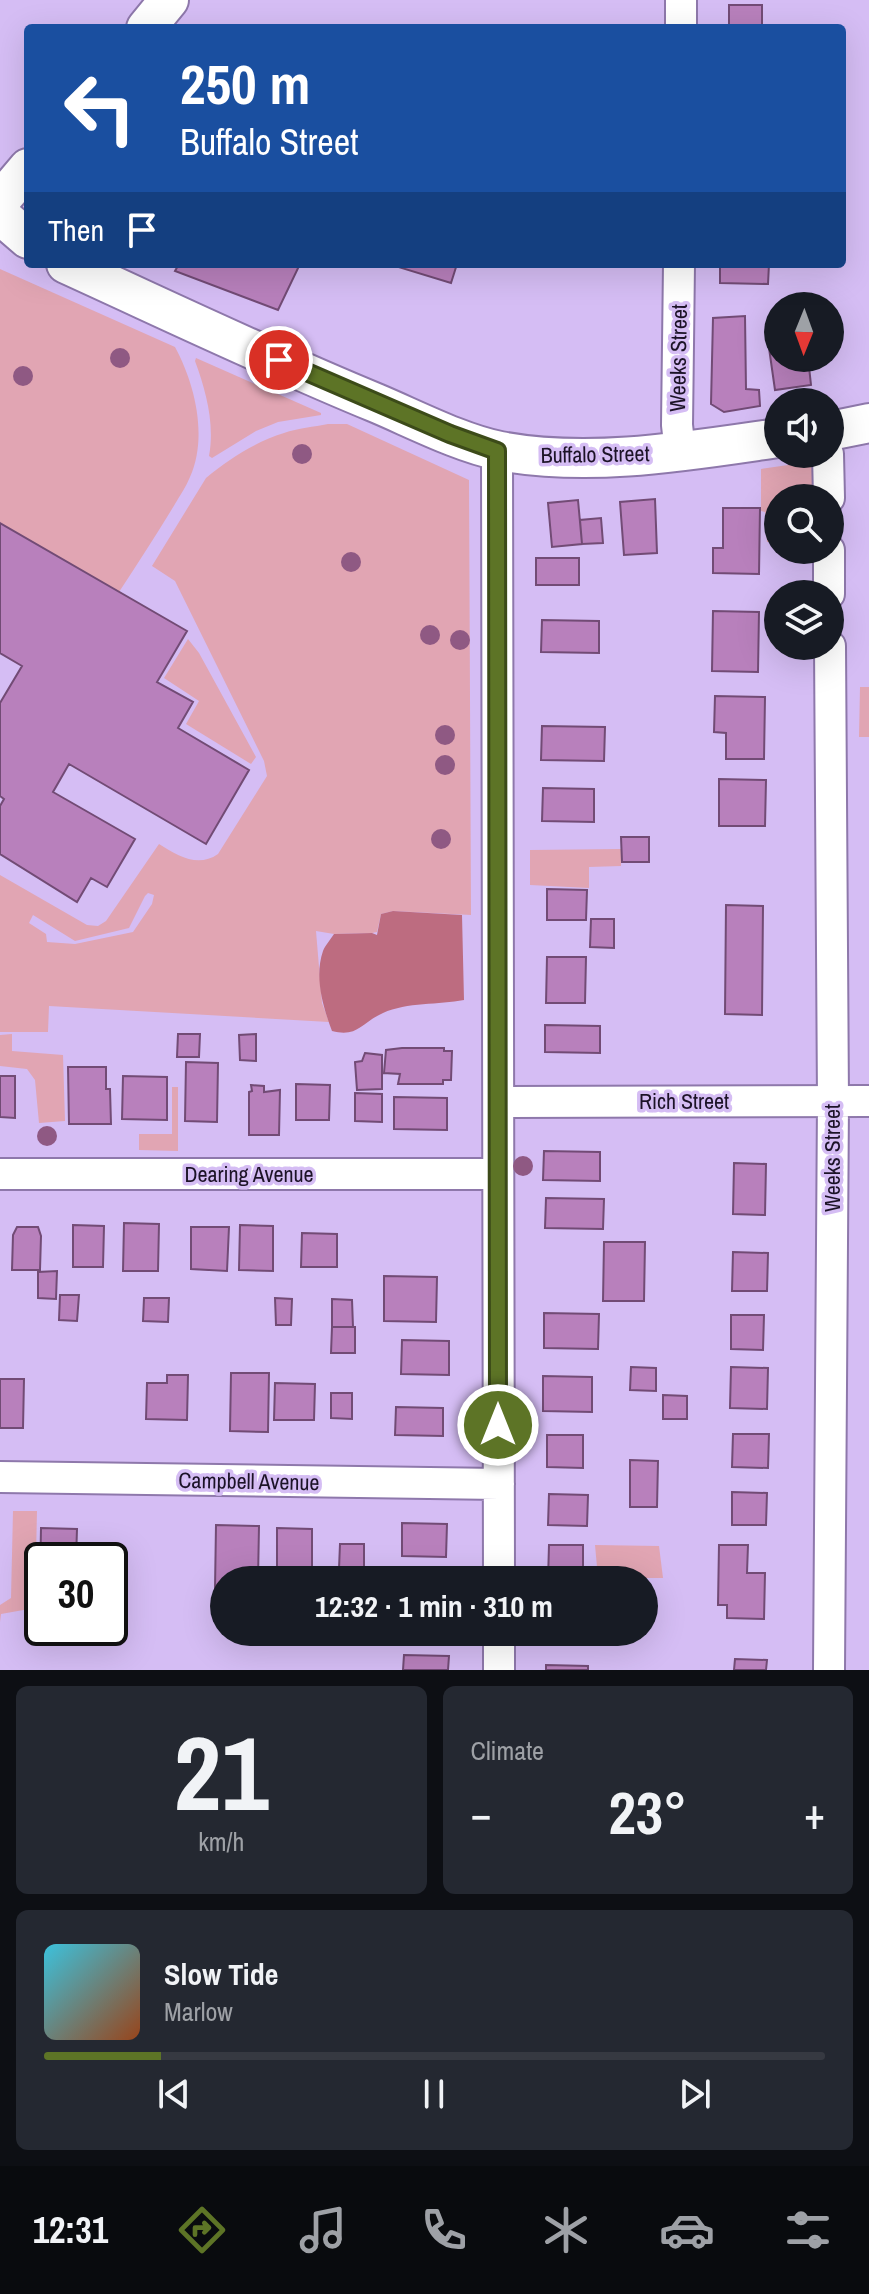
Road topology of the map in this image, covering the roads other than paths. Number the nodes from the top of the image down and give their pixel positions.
1 (169, 0) edge
2 (681, 0) edge
3 (149, 24) edge
4 (681, 24) edge
5 (24, 173) edge
6 (0, 201) edge
7 (0, 215) edge
8 (24, 236) edge
9 (75, 268) edge
10 (679, 268) edge
11 (869, 423) edge
12 (844, 428) edge
13 (764, 440) edge
14 (497, 451) junction
15 (680, 452) junction
16 (830, 660) edge
17 (833, 1101) junction
18 (869, 1101) edge
19 (499, 1102) junction
20 (0, 1174) edge
21 (498, 1174) junction
22 (0, 1477) edge
23 (499, 1484) junction
24 (499, 1566) edge
25 (499, 1646) edge
26 (499, 1670) edge
27 (829, 1670) edge

1 - 3 street
2 - 4 street
5 - 6 street
7 - 8 street
9 - 14 street, Buffalo Street
10 - 15 street, Weeks Street
11 - 12 street
13 - 15 street, Buffalo Street
14 - 15 street, Buffalo Street
14 - 19 street
16 - 17 street, Weeks Street
17 - 18 street, Rich Street
17 - 19 street, Rich Street
17 - 27 street, Weeks Street
19 - 21 street
20 - 21 street, Dearing Avenue
21 - 23 street
22 - 23 street, Campbell Avenue
23 - 24 street
25 - 26 street

